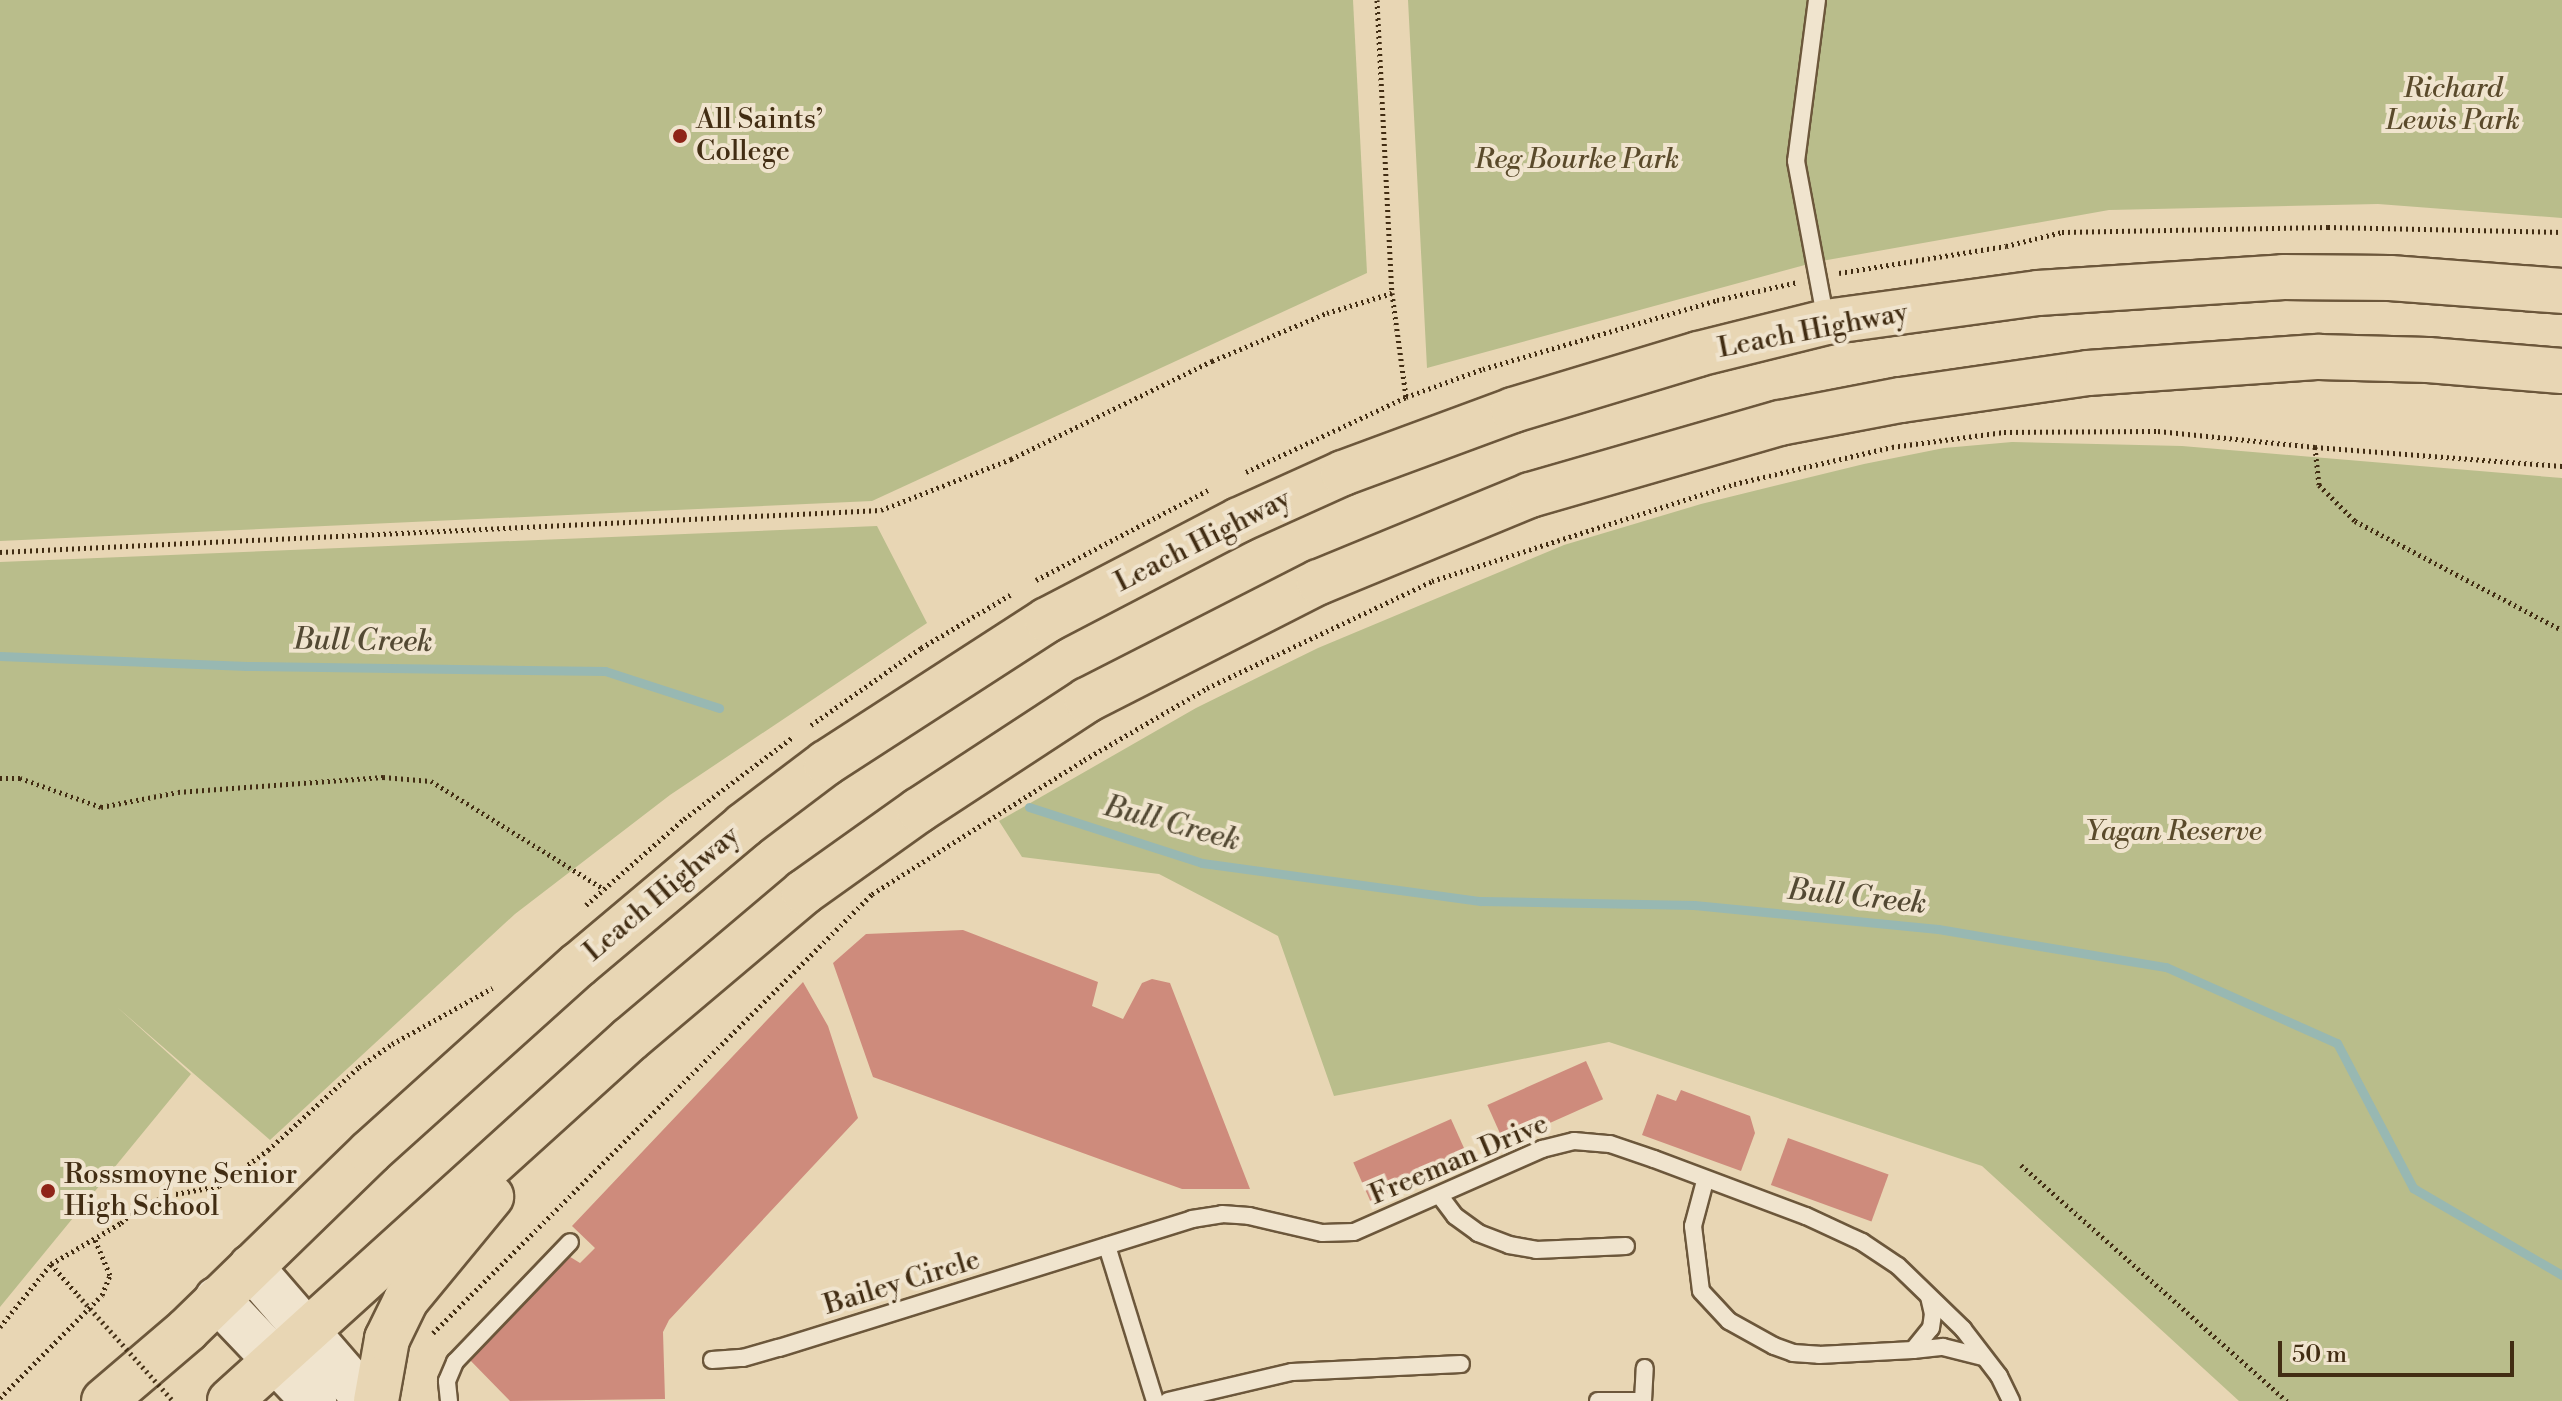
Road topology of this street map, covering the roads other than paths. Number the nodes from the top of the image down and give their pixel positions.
1 (1817, 0) edge
2 (2562, 291) edge
3 (1826, 322) junction
4 (2562, 371) edge
5 (630, 1039) junction
6 (1705, 1181) junction
7 (1440, 1196) junction
8 (570, 1242) dead end
9 (1107, 1246) junction
10 (1626, 1246) dead end
11 (251, 1267) junction
12 (1929, 1297) junction
13 (217, 1299) junction
14 (289, 1346) junction
15 (1913, 1350) junction
16 (1983, 1357) junction
17 (712, 1360) dead end
18 (1461, 1364) dead end
19 (1645, 1368) dead end
20 (104, 1401) edge
21 (230, 1401) edge
22 (314, 1401) edge
23 (367, 1401) edge
24 (376, 1401) edge
25 (449, 1401) edge
26 (1155, 1401) edge
27 (1168, 1401) edge
28 (1598, 1401) edge
29 (1643, 1401) edge
30 (2011, 1401) edge

1 - 3 lane
2 - 3 highway, Leach Highway
3 - 11 highway, Leach Highway
4 - 5 highway
5 - 14 highway
5 - 24 highway
6 - 7 lane, Freeman Drive
6 - 12 lane, Freeman Drive
6 - 15 lane
7 - 9 lane, Freeman Drive
7 - 10 lane
8 - 25 lane
9 - 17 lane, Bailey Circle
9 - 26 lane
11 - 13 highway, Leach Highway
11 - 14 street
12 - 15 lane
12 - 16 lane, Freeman Drive
13 - 14 street
13 - 20 highway, Leach Highway
14 - 21 highway
14 - 22 street
14 - 23 street
15 - 16 lane
16 - 30 lane, Freeman Drive
18 - 27 lane
19 - 29 lane
28 - 29 lane

